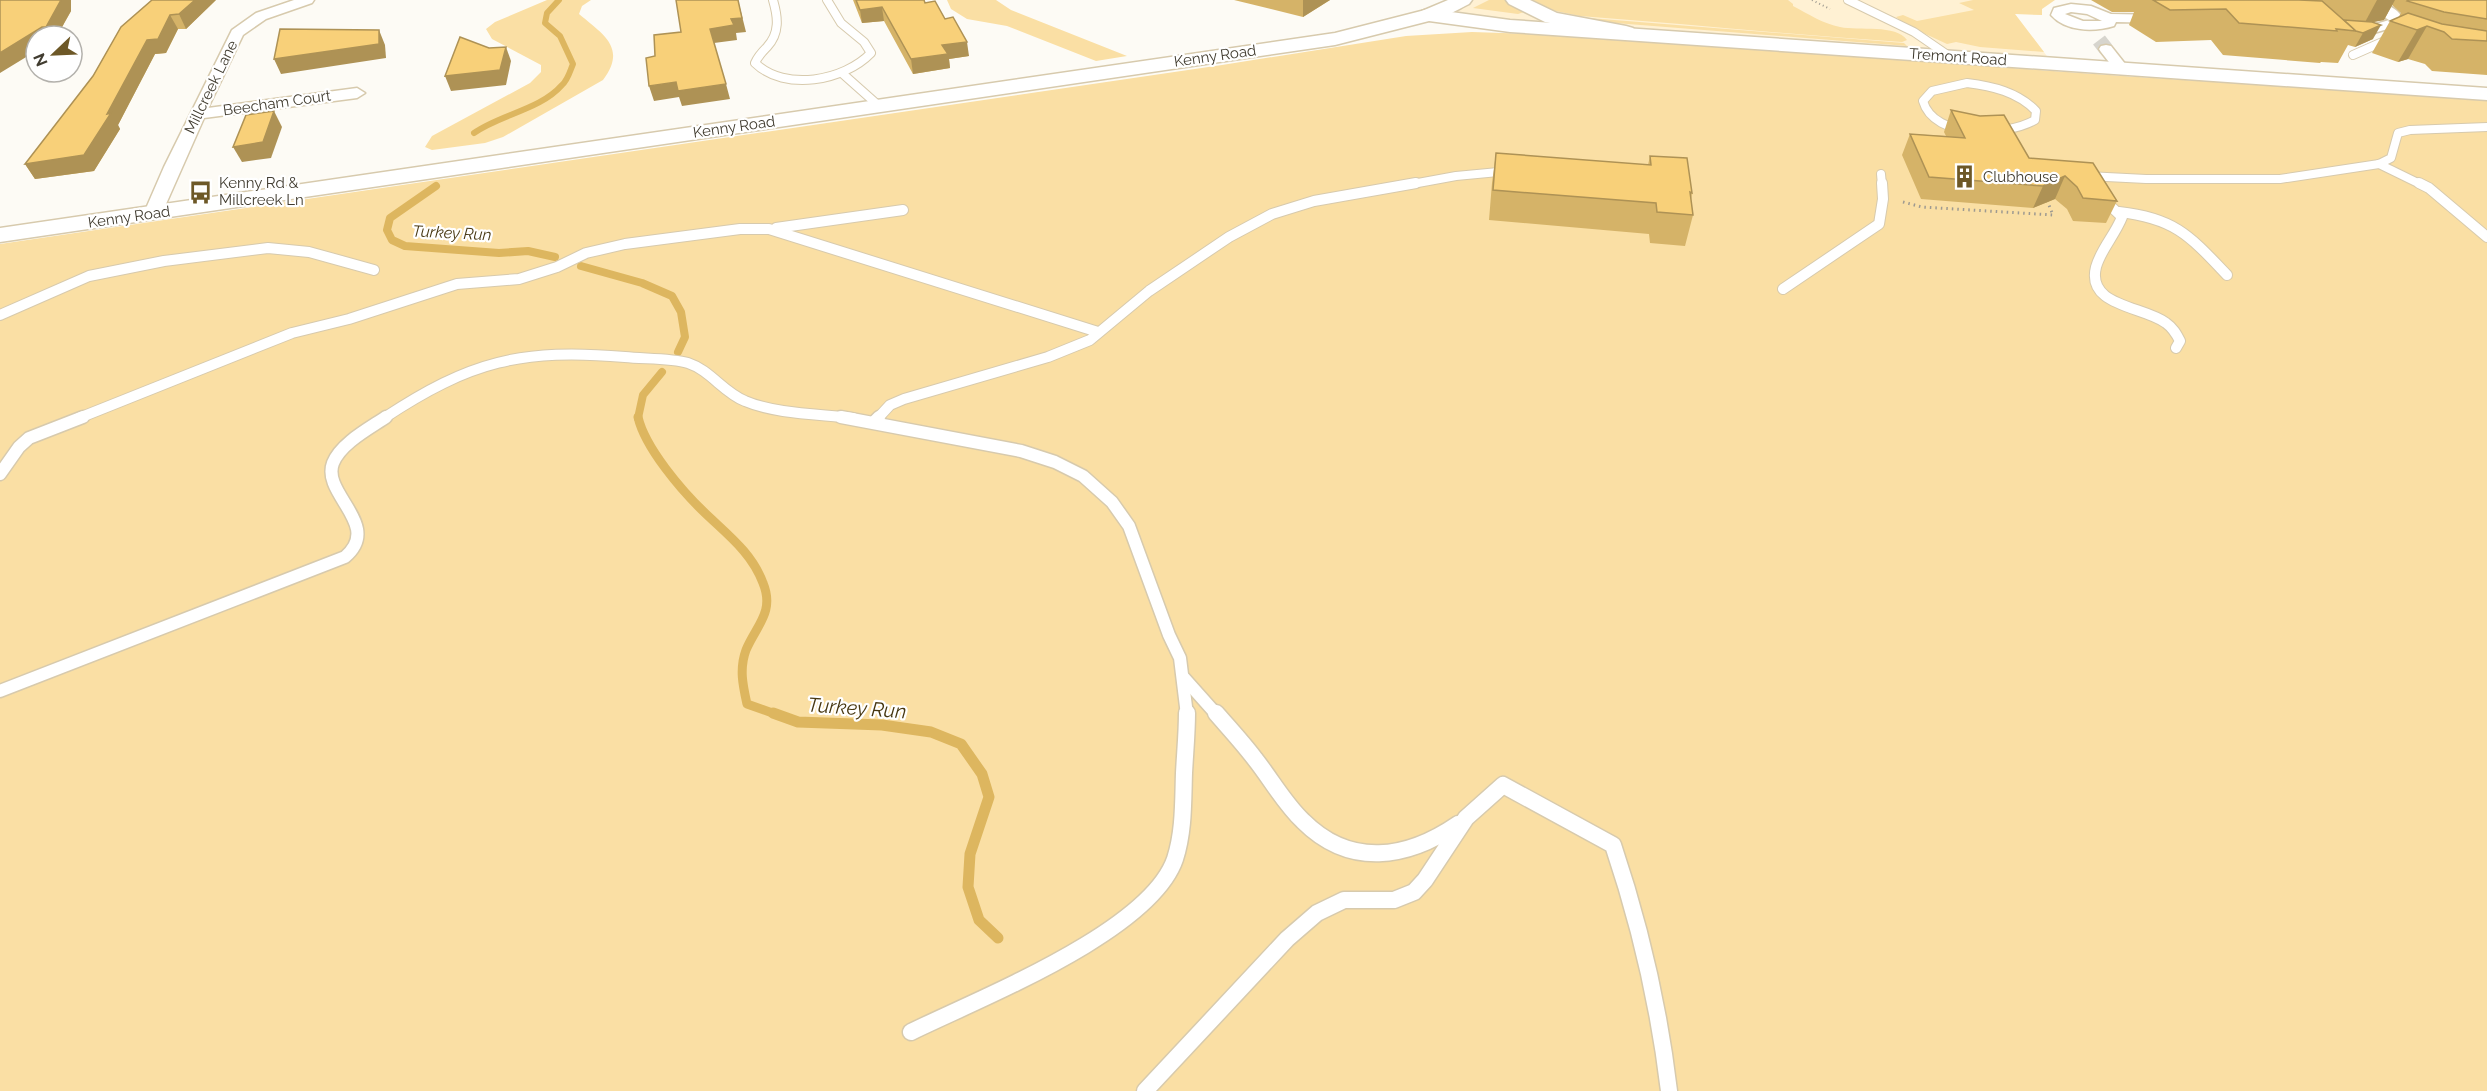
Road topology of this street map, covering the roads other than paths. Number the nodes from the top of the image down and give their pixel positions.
1 (307, 0) edge
2 (773, 0) edge
3 (827, 0) edge
4 (1463, 0) edge
5 (1515, 0) edge
6 (1848, 0) edge
7 (2364, 0) edge
8 (2074, 4) edge
9 (1429, 15) junction
10 (2108, 18) junction
11 (2182, 20) edge
12 (2089, 26) junction
13 (2330, 28) edge
14 (1663, 36) junction
15 (2388, 37) junction
16 (1335, 39) junction
17 (2353, 55) dead end
18 (1949, 56) junction
19 (2121, 68) junction
20 (843, 74) junction
21 (357, 93) dead end
22 (2487, 94) edge
23 (879, 106) junction
24 (198, 114) junction
25 (2487, 127) edge
26 (2004, 130) junction
27 (2010, 139) edge
28 (2379, 164) junction
29 (1518, 170) edge
30 (1881, 174) dead end
31 (903, 210) dead end
32 (2119, 212) junction
33 (153, 213) junction
34 (763, 229) junction
35 (0, 235) edge
36 (2487, 237) edge
37 (375, 270) dead end
38 (2227, 275) dead end
39 (1783, 289) dead end
40 (0, 315) edge
41 (1098, 332) junction
42 (2176, 348) dead end
43 (874, 422) junction
44 (0, 474) edge
45 (1184, 678) junction
46 (0, 691) edge
47 (1466, 818) junction
48 (911, 1032) dead end
49 (1145, 1091) edge
50 (1669, 1091) edge

1 - 24 street, Millcreek Lane
2 - 20 lane
3 - 20 lane
4 - 9 main road, Kenny Road
5 - 14 main road
6 - 18 lane
7 - 15 street
8 - 10 street
8 - 12 street
9 - 14 main road, Tremont Road
9 - 16 main road, Kenny Road
10 - 11 street
10 - 12 street
12 - 19 street
13 - 15 street
14 - 16 main road
14 - 18 main road, Tremont Road
15 - 17 lane
16 - 23 main road, Kenny Road
18 - 19 main road, Tremont Road
19 - 22 main road, Tremont Road
20 - 23 lane
21 - 24 street, Beecham Court
23 - 33 main road, Kenny Road
24 - 33 street, Millcreek Lane
25 - 28 lane
26 - 26 lane
26 - 27 lane
28 - 32 lane
28 - 36 lane
29 - 41 lane
30 - 39 lane
31 - 34 lane
32 - 38 lane
32 - 42 lane
33 - 35 main road, Kenny Road
34 - 41 lane
34 - 44 lane
37 - 40 lane
41 - 43 lane
43 - 45 lane
43 - 46 lane
45 - 47 lane
45 - 48 lane
47 - 49 lane
47 - 50 lane

